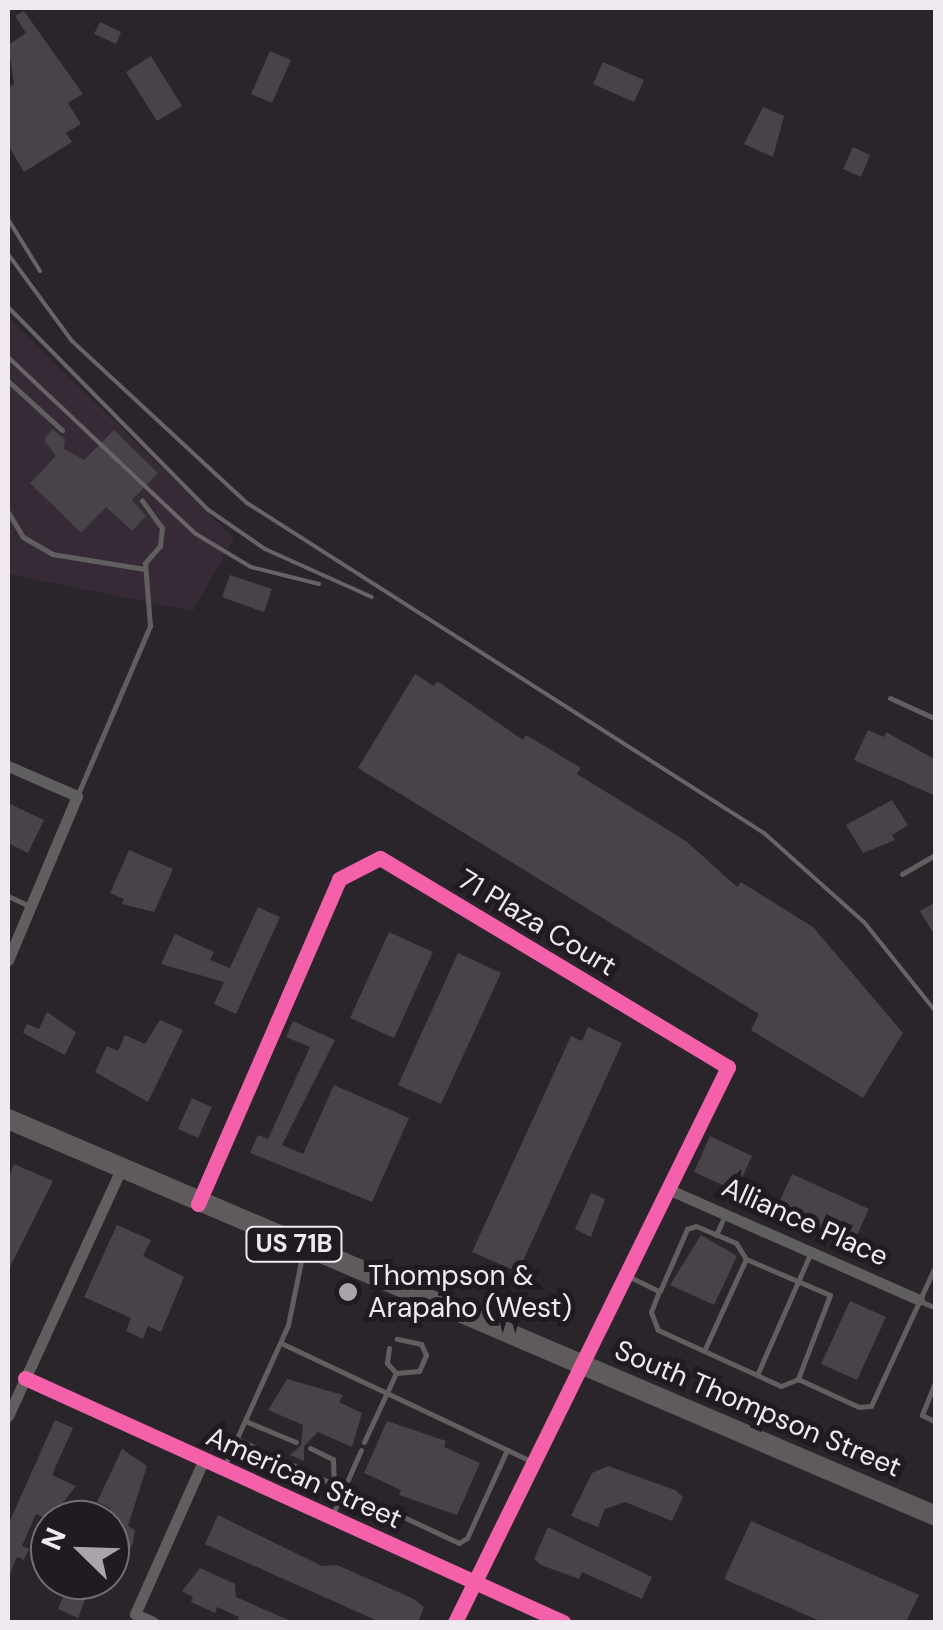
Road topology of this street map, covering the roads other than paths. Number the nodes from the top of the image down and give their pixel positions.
1 (8, 382) edge
2 (62, 430) dead end
3 (142, 500) dead end
4 (8, 512) edge
5 (145, 569) junction
6 (890, 698) dead end
7 (936, 719) edge
8 (8, 766) edge
9 (77, 796) junction
10 (936, 854) edge
11 (902, 874) dead end
12 (8, 896) edge
13 (30, 906) junction
14 (8, 960) edge
15 (8, 1119) edge
16 (120, 1169) junction
17 (670, 1190) junction
18 (198, 1204) junction
19 (725, 1214) junction
20 (716, 1235) junction
21 (304, 1248) junction
22 (811, 1252) junction
23 (746, 1259) junction
24 (936, 1265) edge
25 (628, 1276) junction
26 (798, 1282) junction
27 (660, 1291) junction
28 (919, 1300) junction
29 (936, 1308) edge
30 (397, 1339) dead end
31 (280, 1342) junction
32 (388, 1348) dead end
33 (704, 1351) junction
34 (582, 1363) junction
35 (396, 1373) junction
36 (756, 1375) junction
37 (25, 1378) junction
38 (798, 1379) junction
39 (936, 1380) edge
40 (387, 1392) junction
41 (8, 1416) edge
42 (245, 1420) junction
43 (936, 1422) edge
44 (237, 1439) junction
45 (296, 1442) dead end
46 (364, 1442) dead end
47 (310, 1448) dead end
48 (360, 1450) dead end
49 (508, 1450) junction
50 (203, 1461) junction
51 (532, 1461) junction
52 (223, 1470) junction
53 (334, 1484) junction
54 (344, 1489) junction
55 (936, 1516) edge
56 (331, 1518) junction
57 (474, 1581) junction
58 (153, 1622) edge
59 (456, 1622) edge
60 (562, 1622) edge

1 - 2 lane
3 - 5 lane
4 - 5 lane
5 - 9 lane
6 - 7 lane
8 - 9 street
9 - 13 street
10 - 11 lane
12 - 13 lane
13 - 14 street
15 - 16 highway, South Thompson Street / US 71B
16 - 18 highway, South Thompson Street / US 71B
16 - 37 street
17 - 18 street, 71 Plaza Court
17 - 19 street, Alliance Place
17 - 25 street, 71 Plaza Court
18 - 21 highway, South Thompson Street / US 71B
19 - 20 lane
19 - 22 street, Alliance Place
20 - 23 lane
20 - 27 lane
21 - 31 lane
21 - 34 highway, South Thompson Street / US 71B
22 - 26 lane
22 - 28 street, Alliance Place
23 - 26 lane
23 - 33 lane
24 - 28 lane
25 - 27 lane
25 - 34 street, 71 Plaza Court
26 - 36 lane
26 - 38 lane
27 - 33 lane
28 - 29 lane
28 - 38 lane
30 - 35 lane
31 - 40 lane
31 - 42 lane
32 - 35 lane
33 - 36 lane
34 - 51 street, 71 Plaza Court
34 - 55 highway, South Thompson Street / US 71B
35 - 40 lane
36 - 38 lane
37 - 41 street
37 - 50 street, American Street
39 - 43 lane
40 - 46 lane
40 - 49 lane
42 - 44 lane
42 - 45 lane
44 - 52 lane
44 - 53 lane
47 - 53 lane
48 - 54 lane
49 - 51 lane
49 - 54 lane
50 - 52 street, American Street
50 - 58 street
51 - 57 street, 71 Plaza Court
52 - 56 street, American Street
53 - 54 lane
54 - 56 lane
56 - 57 street, American Street
57 - 59 street, 71 Plaza Court
57 - 60 street, American Street

